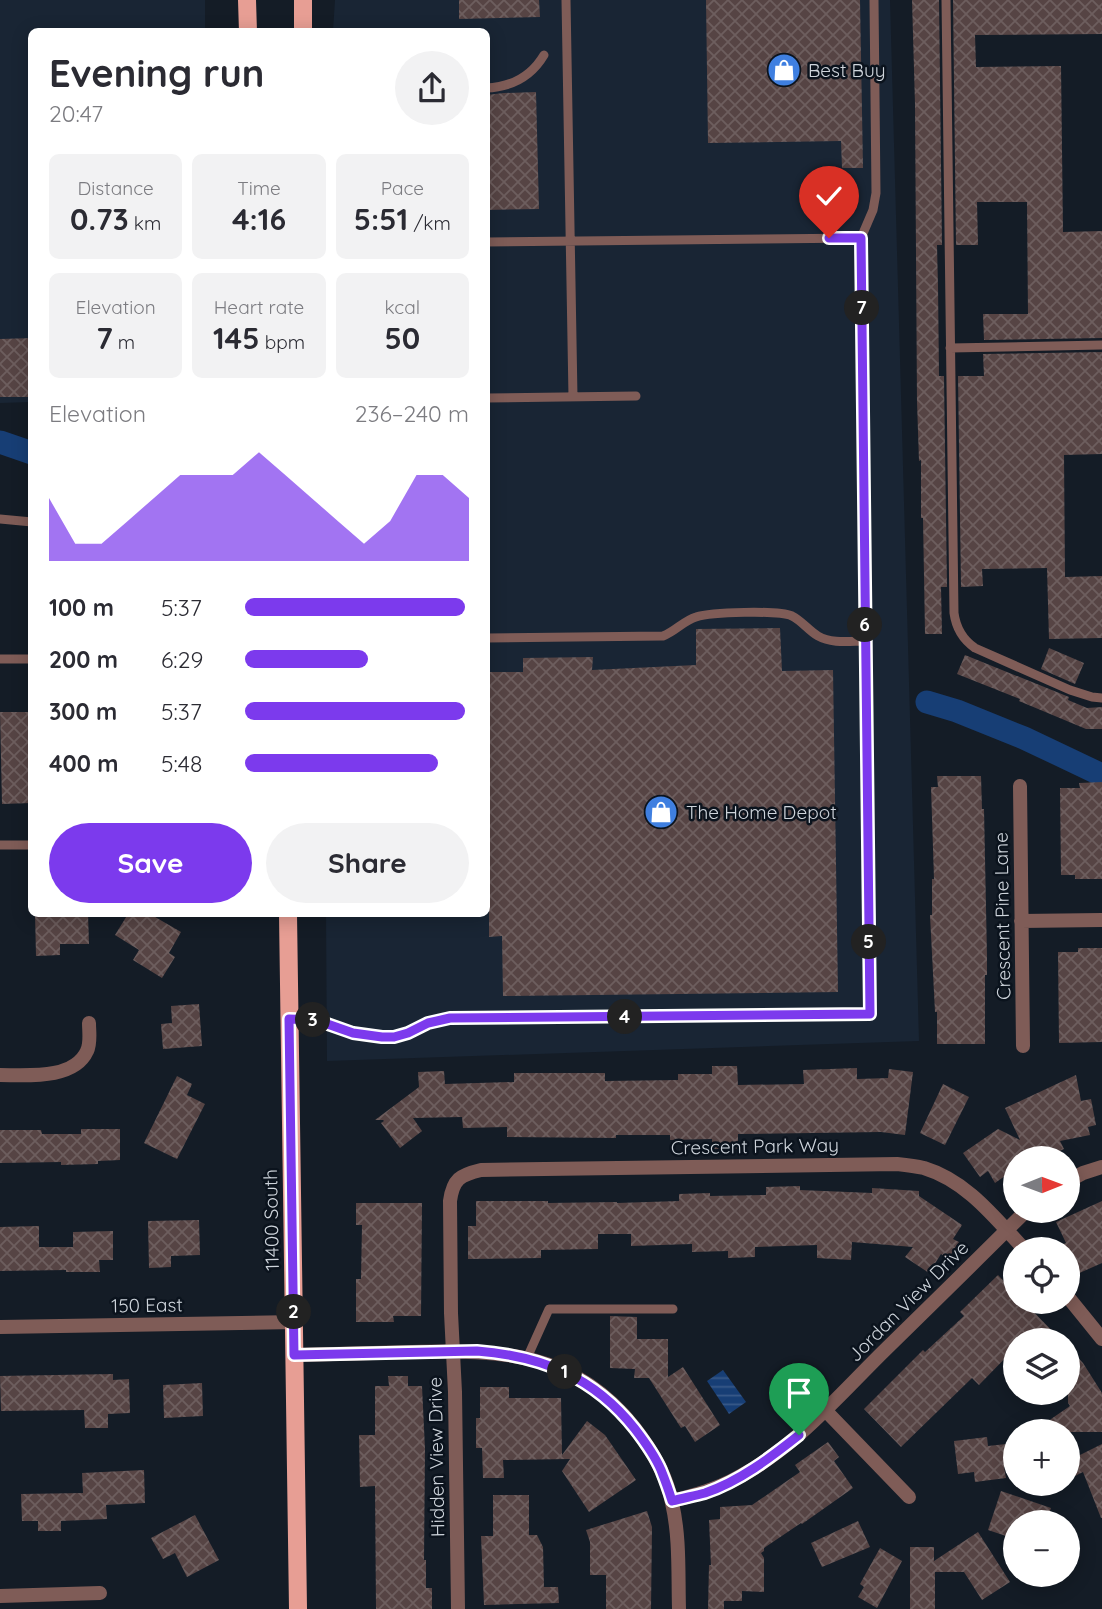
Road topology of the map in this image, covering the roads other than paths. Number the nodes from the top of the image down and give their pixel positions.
1 (247, 0) edge
2 (303, 0) edge
3 (566, 0) edge
4 (874, 0) edge
5 (946, 0) edge
6 (248, 28) edge
7 (303, 28) edge
8 (544, 55) dead end
9 (490, 88) edge
10 (861, 238) junction
11 (570, 241) junction
12 (490, 242) edge
13 (1102, 345) edge
14 (950, 348) junction
15 (636, 396) dead end
16 (573, 397) junction
17 (490, 398) edge
18 (0, 519) edge
19 (28, 522) edge
20 (490, 638) edge
21 (866, 641) junction
22 (0, 659) edge
23 (28, 659) edge
24 (1102, 698) edge
25 (1020, 786) dead end
26 (0, 845) edge
27 (28, 845) edge
28 (288, 917) edge
29 (1102, 920) edge
30 (1021, 921) junction
31 (289, 1019) junction
32 (89, 1023) dead end
33 (1023, 1046) dead end
34 (0, 1075) edge
35 (1102, 1167) edge
36 (1080, 1175) edge
37 (457, 1179) joint
38 (1014, 1223) edge
39 (1007, 1230) junction
40 (1013, 1237) edge
41 (673, 1309) dead end
42 (1080, 1312) edge
43 (294, 1322) junction
44 (0, 1327) edge
45 (1102, 1339) edge
46 (453, 1351) junction
47 (294, 1355) junction
48 (527, 1358) junction
49 (826, 1411) junction
50 (909, 1497) dead end
51 (672, 1501) junction
52 (100, 1593) dead end
53 (0, 1596) edge
54 (298, 1609) edge
55 (458, 1609) edge
56 (679, 1609) edge

1 - 6 main road
2 - 7 main road
3 - 11 lane
4 - 10 lane
5 - 14 lane
8 - 9 lane
10 - 11 lane
10 - 21 lane
11 - 12 lane
11 - 16 lane
13 - 14 lane
14 - 24 lane
15 - 16 lane
16 - 17 lane
18 - 19 lane
20 - 21 lane
21 - 31 lane
22 - 23 lane
25 - 30 street, Crescent Pine Lane
26 - 27 lane
28 - 31 main road, 11400 South
29 - 30 street
30 - 33 street, Crescent Pine Lane
31 - 43 main road, 11400 South
32 - 34 street
35 - 36 street
37 - 39 street, Crescent Park Way
37 - 46 street, Hidden View Drive
38 - 39 street, Jordan View Drive
39 - 40 street, Crescent Park Way
39 - 49 street, Jordan View Drive
41 - 48 lane
42 - 45 street
43 - 44 street, 150 East
43 - 47 main road, 11400 South
46 - 47 street
46 - 48 street
46 - 55 street, Hidden View Drive
47 - 54 main road, 11400 South
48 - 51 street
49 - 50 street
49 - 51 street, Jordan View Drive
51 - 56 street
52 - 53 street

